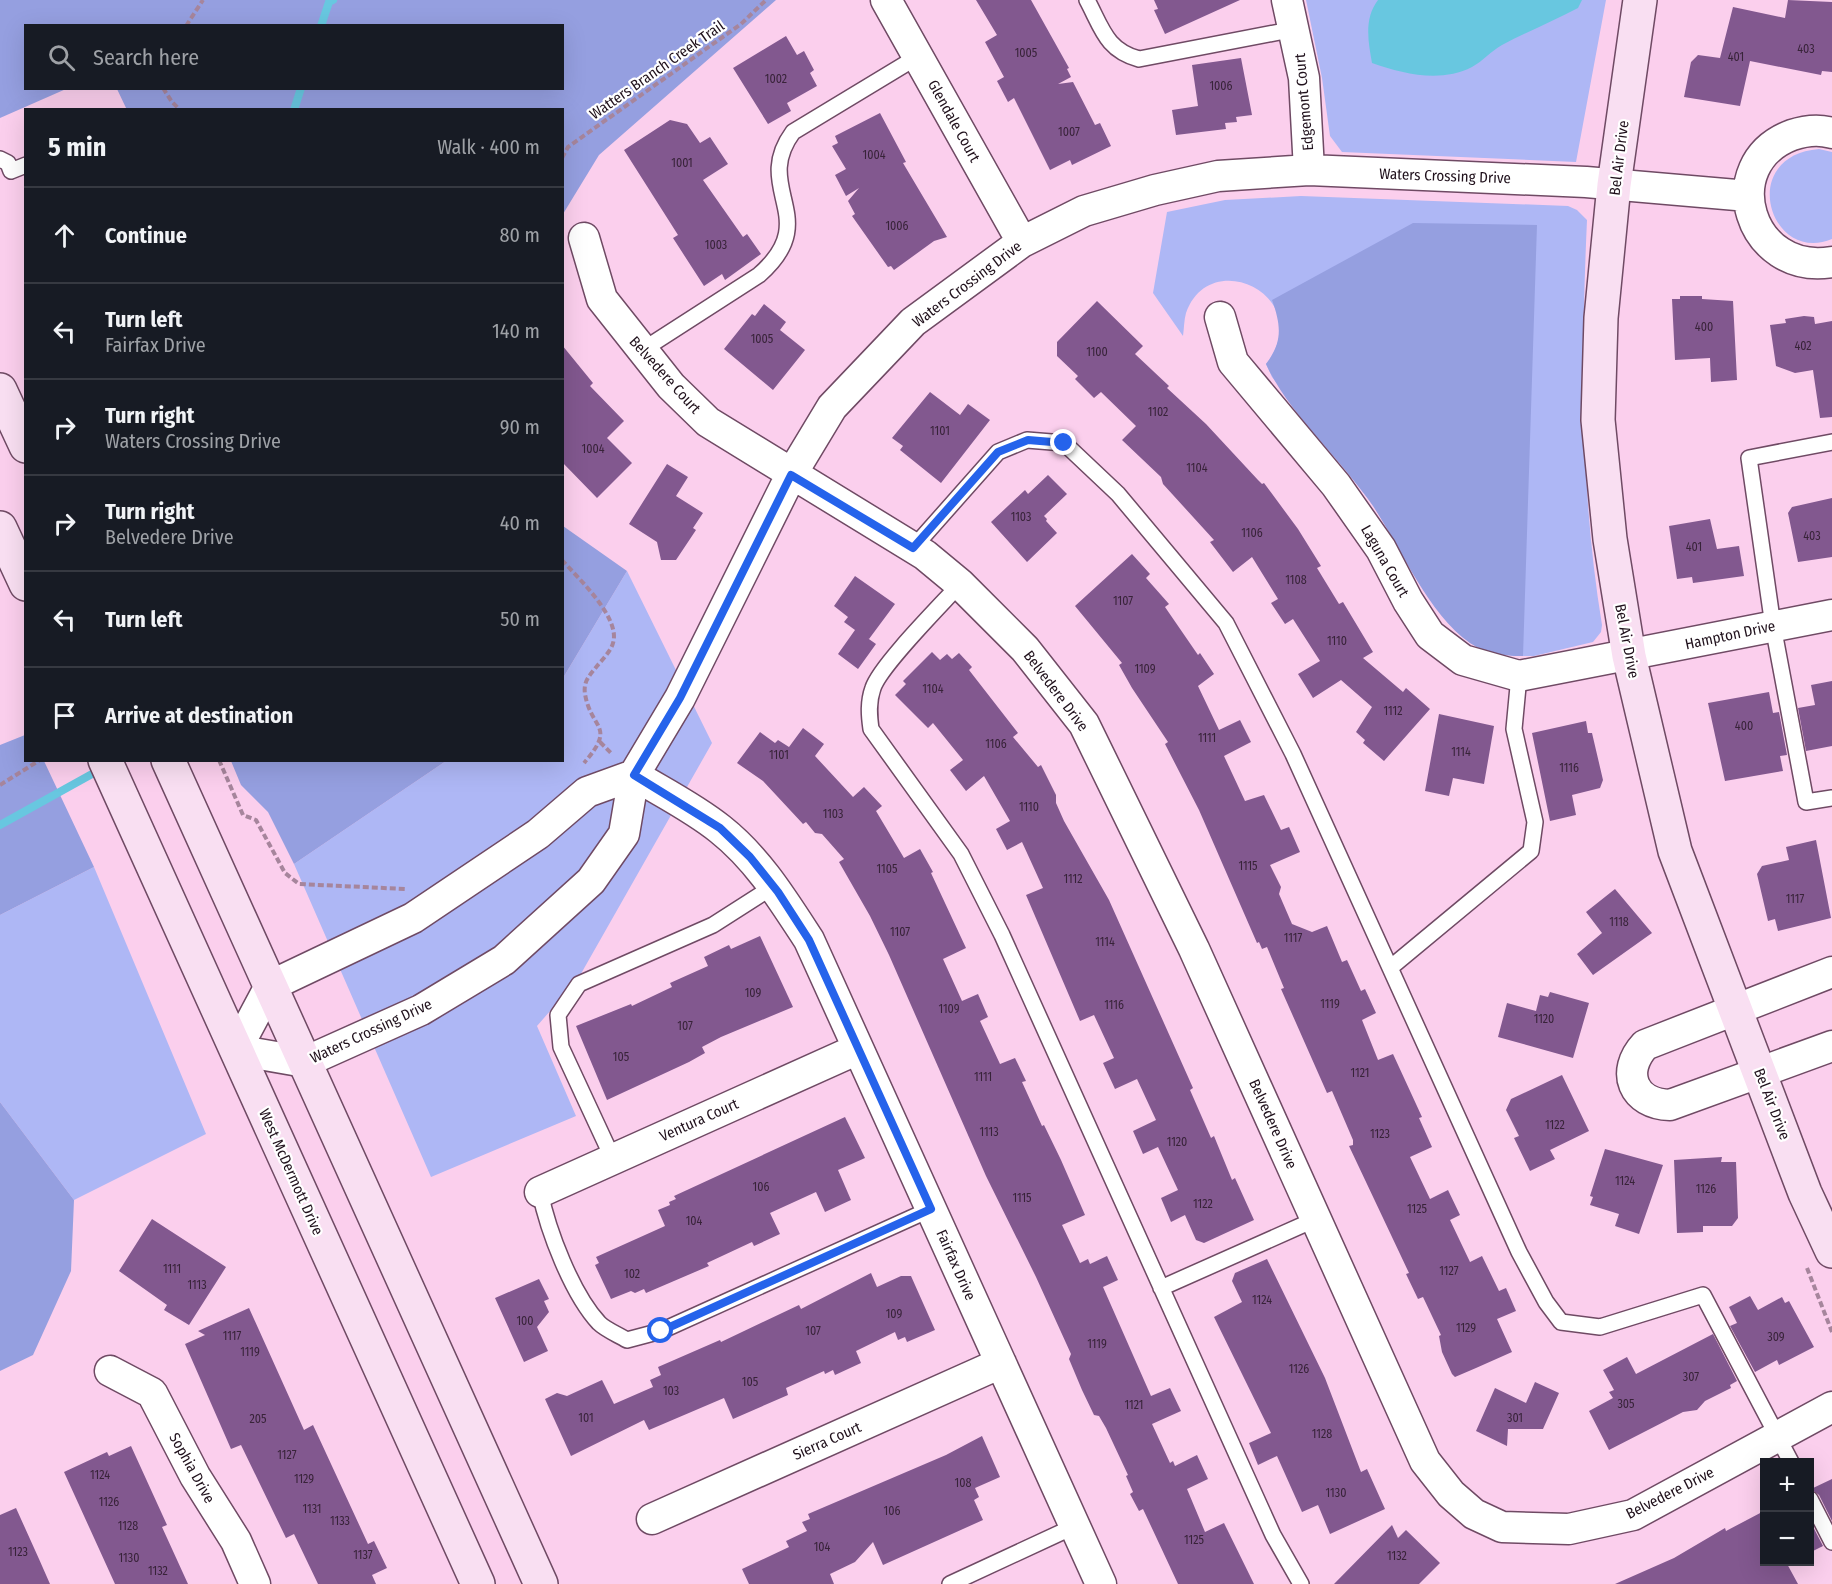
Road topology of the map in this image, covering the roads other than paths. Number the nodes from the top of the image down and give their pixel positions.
1 (886, 0) edge
2 (1087, 0) edge
3 (1287, 0) edge
4 (1640, 0) edge
5 (1295, 29) junction
6 (917, 57) junction
7 (1832, 133) edge
8 (0, 159) edge
9 (24, 166) edge
10 (1309, 170) junction
11 (1614, 185) junction
12 (1748, 196) junction
13 (584, 238) dead end
14 (1022, 242) junction
15 (1832, 262) edge
16 (1220, 317) dead end
17 (641, 351) junction
18 (0, 390) edge
19 (24, 442) edge
20 (1832, 442) edge
21 (791, 475) junction
22 (0, 528) edge
23 (913, 548) junction
24 (24, 580) edge
25 (960, 584) junction
26 (1832, 615) edge
27 (1773, 626) junction
28 (1629, 656) junction
29 (1519, 676) junction
30 (106, 762) edge
31 (169, 762) edge
32 (634, 775) junction
33 (1832, 798) edge
34 (774, 886) junction
35 (1390, 968) junction
36 (1832, 972) edge
37 (270, 986) junction
38 (1736, 1009) junction
39 (1832, 1046) edge
40 (858, 1049) junction
41 (236, 1050) junction
42 (305, 1062) junction
43 (1760, 1072) junction
44 (613, 1159) junction
45 (540, 1192) joint
46 (931, 1209) junction
47 (1316, 1219) junction
48 (1832, 1251) edge
49 (1161, 1288) junction
50 (1001, 1363) junction
51 (110, 1371) dead end
52 (1832, 1407) edge
53 (1784, 1450) edge
54 (1814, 1508) edge
55 (652, 1519) dead end
56 (1075, 1526) junction
57 (1832, 1542) edge
58 (255, 1584) edge
59 (478, 1584) edge
60 (541, 1584) edge
61 (950, 1584) edge
62 (1101, 1584) edge
63 (1301, 1584) edge

1 - 6 street, Glendale Court
2 - 5 lane
3 - 5 street, Edgemont Court
4 - 11 main road, Bel Air Drive
5 - 10 street, Edgemont Court
6 - 14 street, Glendale Court
6 - 17 lane
7 - 12 street
8 - 9 lane
10 - 11 street, Waters Crossing Drive
10 - 14 street, Waters Crossing Drive
11 - 12 street, Waters Crossing Drive
11 - 28 main road, Bel Air Drive
12 - 15 street
13 - 17 street, Belvedere Court
14 - 21 street, Waters Crossing Drive
16 - 29 street, Laguna Court
17 - 21 street, Belvedere Court
18 - 19 main road
20 - 27 lane
21 - 23 street, Belvedere Drive
21 - 32 street, Waters Crossing Drive
22 - 24 main road
23 - 25 street, Belvedere Drive
23 - 35 lane
25 - 47 street, Belvedere Drive
25 - 49 lane
26 - 27 street, Hampton Drive
27 - 28 street, Hampton Drive
27 - 33 lane
28 - 29 street, Laguna Court
28 - 38 main road, Bel Air Drive
29 - 35 lane
30 - 41 main road, West McDermott Drive
31 - 37 main road
32 - 34 street, Fairfax Drive
32 - 37 street
32 - 42 street, Waters Crossing Drive
34 - 40 street, Fairfax Drive
34 - 44 lane
35 - 53 lane
36 - 38 street
37 - 41 street
37 - 42 main road
38 - 43 main road, Bel Air Drive
38 - 43 street
39 - 43 street
40 - 44 street, Ventura Court
40 - 46 street, Fairfax Drive
41 - 42 street, Waters Crossing Drive
41 - 59 main road, West McDermott Drive
42 - 60 main road
43 - 48 main road, Bel Air Drive
44 - 45 street, Ventura Court
45 - 46 lane
46 - 50 street, Fairfax Drive
47 - 49 lane
47 - 53 street, Belvedere Drive
49 - 63 lane
50 - 55 street, Sierra Court
50 - 56 street, Fairfax Drive
51 - 58 street, Sophia Drive
52 - 53 street, Belvedere Drive
54 - 57 lane
56 - 61 lane
56 - 62 street, Fairfax Drive

